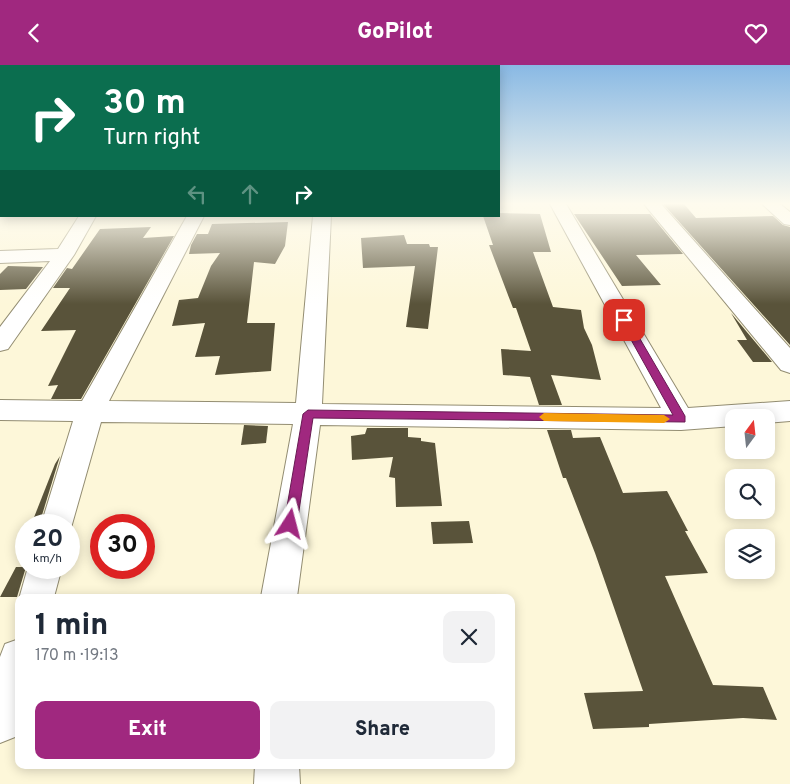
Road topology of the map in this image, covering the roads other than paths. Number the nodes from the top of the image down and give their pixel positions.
1 (75, 238) edge
2 (184, 238) edge
3 (320, 238) edge
4 (577, 238) edge
5 (681, 238) edge
6 (64, 255) junction
7 (0, 257) edge
8 (0, 343) edge
9 (790, 364) edge
10 (0, 410) edge
11 (90, 411) junction
12 (790, 411) edge
13 (308, 414) junction
14 (682, 419) junction
15 (60, 514) edge
16 (41, 579) edge
17 (37, 594) edge
18 (279, 594) edge
19 (15, 671) edge
20 (0, 722) edge
21 (276, 769) edge
22 (277, 784) edge

1 - 6 street
2 - 11 street
3 - 13 street
4 - 14 street
5 - 9 street
6 - 7 street
6 - 8 street
10 - 11 street
11 - 13 street
11 - 15 street
12 - 14 street
13 - 14 street
13 - 18 street
16 - 17 street
19 - 20 street
21 - 22 street

